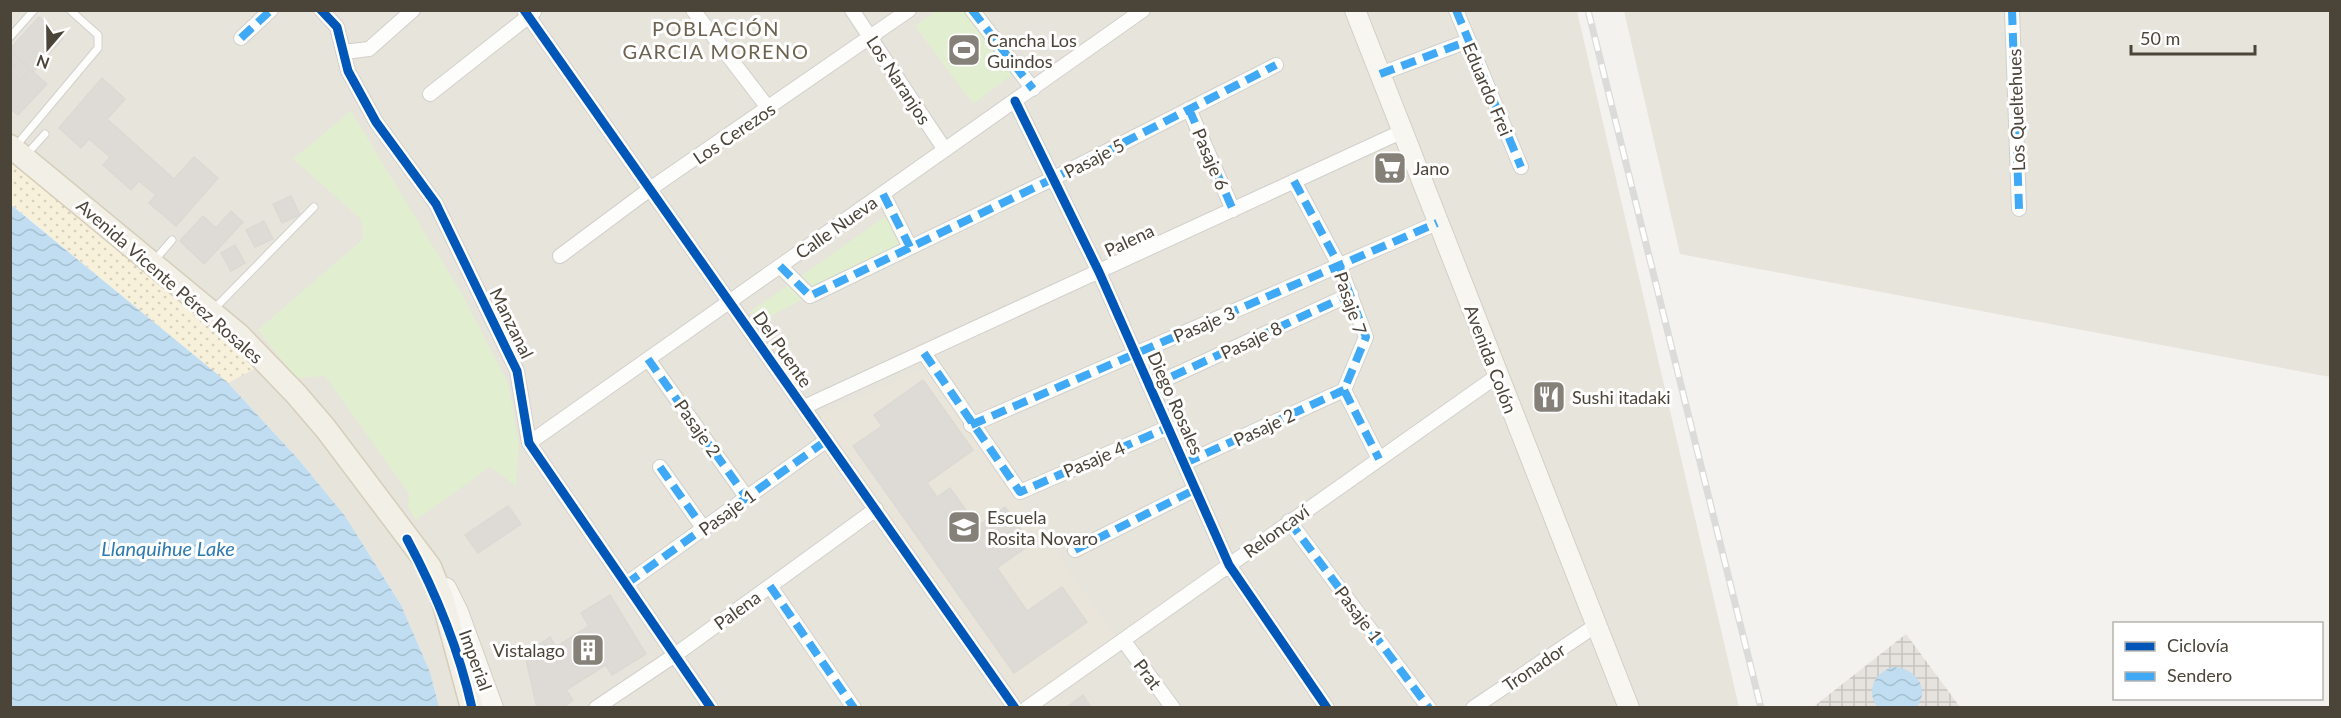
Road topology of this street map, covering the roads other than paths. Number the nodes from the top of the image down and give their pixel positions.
1 (34, 10) edge
2 (70, 10) edge
3 (271, 10) edge
4 (321, 10) edge
5 (413, 10) edge
6 (693, 10) edge
7 (852, 10) edge
8 (909, 10) edge
9 (972, 10) edge
10 (1143, 10) edge
11 (1354, 10) edge
12 (1456, 10) edge
13 (2012, 10) edge
14 (529, 12) edge
15 (10, 37) edge
16 (241, 38) dead end
17 (871, 38) junction
18 (1468, 41) junction
19 (344, 52) junction
20 (1276, 65) dead end
21 (1380, 74) junction
22 (1033, 88) junction
23 (430, 94) dead end
24 (1015, 101) junction
25 (769, 109) junction
26 (1189, 109) junction
27 (1401, 132) junction
28 (45, 134) dead end
29 (945, 150) junction
30 (16, 151) edge
31 (1521, 167) dead end
32 (1052, 179) junction
33 (1294, 181) junction
34 (650, 189) junction
35 (883, 194) junction
36 (314, 207) dead end
37 (2019, 209) dead end
38 (1233, 210) junction
39 (1437, 223) junction
40 (172, 240) dead end
41 (910, 247) junction
42 (560, 256) dead end
43 (152, 262) junction
44 (780, 266) junction
45 (1339, 266) junction
46 (1099, 272) junction
47 (1351, 294) junction
48 (730, 302) junction
49 (211, 311) junction
50 (924, 353) junction
51 (1136, 353) junction
52 (648, 359) junction
53 (1497, 375) junction
54 (1151, 386) junction
55 (1344, 390) junction
56 (804, 407) junction
57 (972, 425) junction
58 (1169, 427) junction
59 (827, 440) junction
60 (529, 443) junction
61 (1379, 459) junction
62 (1185, 463) junction
63 (660, 468) dead end
64 (1196, 489) junction
65 (747, 498) junction
66 (876, 509) junction
67 (1289, 521) junction
68 (704, 529) junction
69 (1075, 550) dead end
70 (425, 565) junction
71 (1229, 565) junction
72 (626, 584) junction
73 (770, 586) junction
74 (442, 597) junction
75 (458, 612) junction
76 (1595, 626) junction
77 (1123, 640) junction
78 (675, 655) junction
79 (460, 663) junction
80 (472, 708) edge
81 (493, 708) edge
82 (596, 708) edge
83 (711, 708) edge
84 (854, 708) edge
85 (1015, 708) edge
86 (1027, 708) edge
87 (1173, 708) edge
88 (1327, 708) edge
89 (1429, 708) edge
90 (1473, 708) edge
91 (1629, 708) edge

1 - 15 lane
2 - 30 lane
3 - 16 street
4 - 19 street, Manzanal
5 - 19 street
6 - 25 street
7 - 17 street, Los Naranjos
8 - 17 street, Los Cerezos
9 - 22 street
10 - 22 street, Calle Nueva
11 - 21 main road, Avenida Colón
12 - 18 street, Eduardo Frei
13 - 37 street, Los Queltehues
14 - 23 street
14 - 34 street, Del Puente
17 - 25 street, Los Cerezos
17 - 29 street, Los Naranjos
18 - 21 street
18 - 31 street, Eduardo Frei
19 - 60 street, Manzanal
20 - 26 street, Pasaje 5
21 - 27 main road, Avenida Colón
22 - 24 street, Calle Nueva
24 - 29 street, Calle Nueva
24 - 32 street, Diego Rosales
25 - 34 street, Los Cerezos
26 - 32 street, Pasaje 5
26 - 38 street, Pasaje 6
27 - 33 street, Palena
27 - 39 main road, Avenida Colón
28 - 30 lane
29 - 35 street, Calle Nueva
30 - 43 main road, Avenida Vicente Pérez Rosales
32 - 41 street, Pasaje 5
32 - 46 street, Diego Rosales
33 - 38 street, Palena
33 - 45 street, Pasaje 7
34 - 42 street, Los Cerezos
34 - 48 street, Del Puente
35 - 41 street
35 - 44 street, Calle Nueva
36 - 49 lane
38 - 46 street, Palena
39 - 45 street, Pasaje 3
39 - 53 main road, Avenida Colón
40 - 43 lane
41 - 44 street, Pasaje 5
43 - 49 main road, Avenida Vicente Pérez Rosales
44 - 48 street, Calle Nueva
45 - 47 street, Pasaje 7
45 - 51 street, Pasaje 3
46 - 50 street, Palena
46 - 51 street, Diego Rosales
47 - 54 street, Pasaje 8
47 - 55 street, Pasaje 7
48 - 52 street, Calle Nueva
48 - 56 street, Del Puente
49 - 70 main road, Avenida Vicente Pérez Rosales
50 - 56 street, Palena
50 - 57 street
51 - 54 street, Diego Rosales
51 - 57 street, Pasaje 3
52 - 60 street, Calle Nueva
52 - 65 street, Pasaje 2
53 - 61 street, Reloncaví
53 - 76 main road, Avenida Colón
54 - 58 street, Diego Rosales
55 - 61 street
55 - 62 street, Pasaje 2
56 - 59 street, Del Puente
57 - 58 street, Pasaje 4
58 - 62 street, Diego Rosales
59 - 65 street, Pasaje 1
59 - 66 street, Del Puente
60 - 72 street, Manzanal
61 - 67 street, Reloncaví
62 - 64 street, Diego Rosales
63 - 68 street
64 - 69 street
64 - 71 street, Diego Rosales
65 - 68 street, Pasaje 1
66 - 73 street, Palena
66 - 85 street, Del Puente
67 - 71 street, Reloncaví
67 - 89 street, Pasaje 1
68 - 72 street, Pasaje 1
70 - 74 main road, Avenida Vicente Pérez Rosales
70 - 75 main road, Imperial
70 - 79 main road, Avenida Vicente Pérez Rosales
71 - 77 street, Reloncaví
71 - 88 street, Diego Rosales
72 - 78 street, Manzanal
73 - 78 street, Palena
73 - 84 street
74 - 75 main road, Imperial
74 - 79 main road, Avenida Vicente Pérez Rosales
75 - 81 main road, Imperial
76 - 90 street, Tronador
76 - 91 main road, Avenida Colón
77 - 86 street, Reloncaví
77 - 87 street, Prat
78 - 82 street, Palena
78 - 83 street, Manzanal
79 - 80 main road, Avenida Vicente Pérez Rosales

